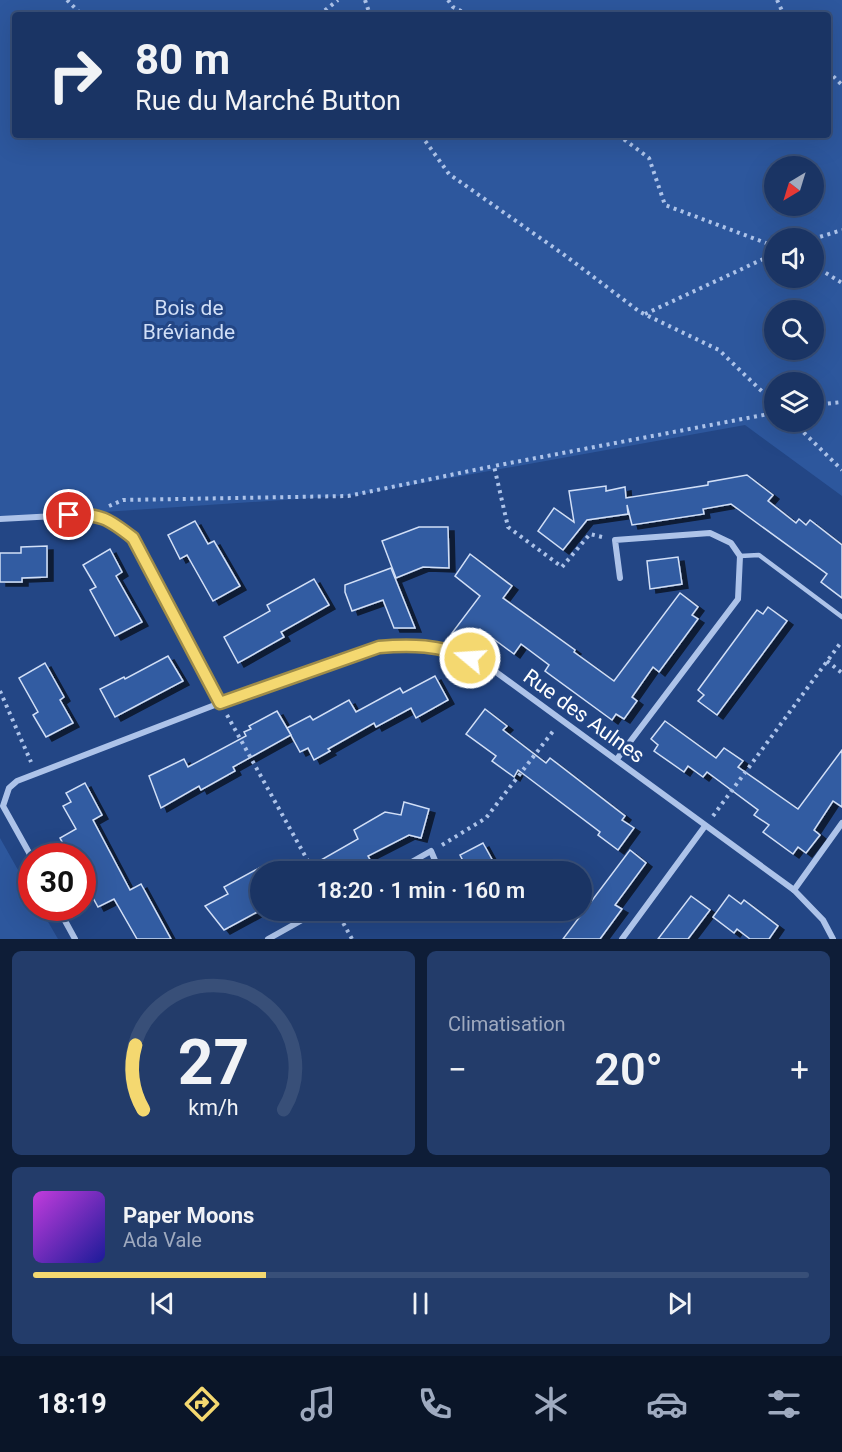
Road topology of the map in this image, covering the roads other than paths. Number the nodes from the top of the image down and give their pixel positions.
1 (0, 519) edge
2 (740, 556) junction
3 (620, 578) dead end
4 (842, 617) edge
5 (220, 703) junction
6 (617, 759) junction
7 (842, 823) edge
8 (705, 826) junction
9 (24, 843) edge
10 (415, 861) edge
11 (435, 861) edge
12 (795, 890) junction
13 (65, 921) edge
14 (300, 921) edge
15 (75, 939) edge
16 (268, 939) edge
17 (622, 939) edge
18 (833, 939) edge

1 - 5 street
2 - 3 street
2 - 4 lane
2 - 6 street
5 - 6 street, Rue des Aulnes
5 - 9 street, Rue des Aulnes
6 - 8 street, Rue des Aulnes
7 - 12 street
8 - 12 street, Rue des Aulnes
8 - 17 street
10 - 11 street
12 - 18 street, Rue des Aulnes
13 - 15 street
14 - 16 street

